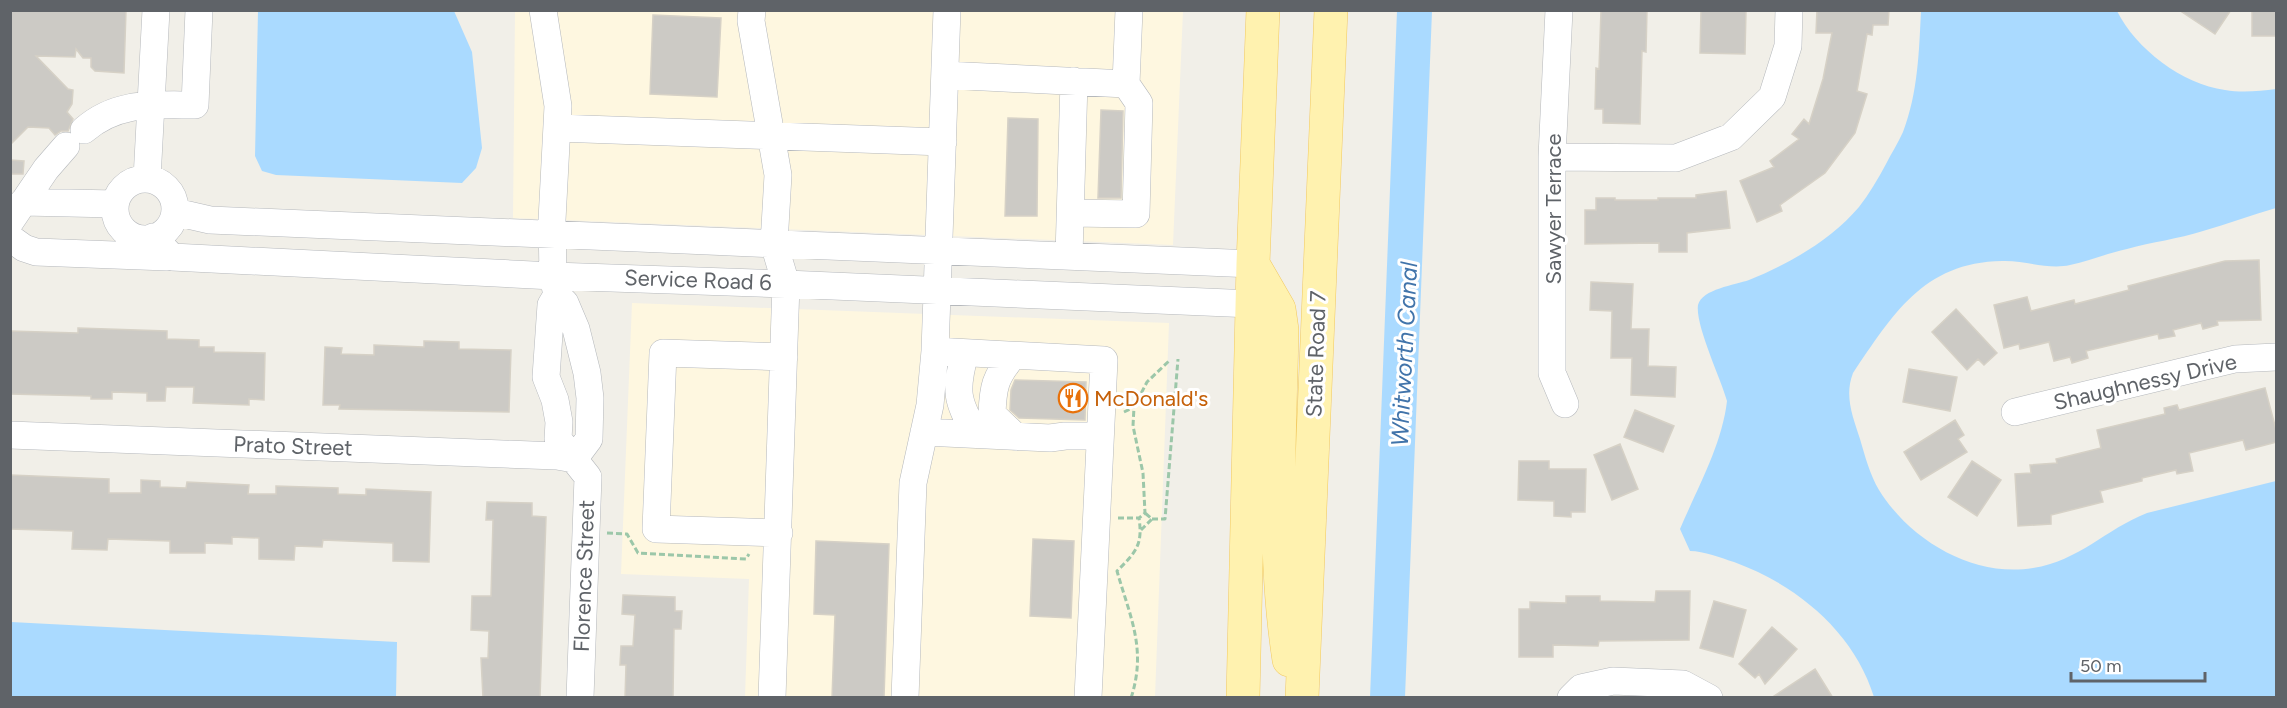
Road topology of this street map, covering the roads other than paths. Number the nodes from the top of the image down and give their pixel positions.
1 (156, 10) edge
2 (199, 10) edge
3 (543, 10) edge
4 (752, 10) edge
5 (947, 10) edge
6 (1129, 10) edge
7 (1263, 10) edge
8 (1331, 10) edge
9 (1559, 10) edge
10 (1789, 10) edge
11 (945, 75) junction
12 (1074, 81) junction
13 (1126, 84) junction
14 (151, 105) junction
15 (557, 128) junction
16 (772, 135) junction
17 (943, 142) junction
18 (1552, 157) junction
19 (147, 179) junction
20 (115, 204) junction
21 (17, 212) edge
22 (175, 212) junction
23 (1071, 213) junction
24 (552, 236) junction
25 (153, 237) junction
26 (10, 238) edge
27 (774, 244) junction
28 (940, 249) junction
29 (1069, 256) junction
30 (172, 257) junction
31 (1253, 264) junction
32 (786, 284) junction
33 (555, 285) junction
34 (938, 291) junction
35 (1252, 304) junction
36 (935, 351) junction
37 (965, 353) junction
38 (784, 357) junction
39 (2277, 357) edge
40 (1010, 359) junction
41 (590, 398) junction
42 (555, 400) junction
43 (1565, 404) dead end
44 (2015, 412) dead end
45 (984, 424) junction
46 (924, 432) junction
47 (10, 435) edge
48 (1100, 436) junction
49 (574, 459) junction
50 (778, 533) junction
51 (579, 698) edge
52 (772, 698) edge
53 (905, 698) edge
54 (1088, 698) edge
55 (1243, 698) edge
56 (1294, 698) edge
57 (1302, 698) edge
58 (1571, 698) edge
59 (1709, 698) edge

1 - 14 street
2 - 14 street
3 - 15 street
4 - 16 street
5 - 11 street
6 - 13 street
7 - 31 main road
8 - 57 main road, State Road 7
9 - 18 street, Sawyer Terrace
10 - 18 street
11 - 12 street
11 - 17 street
12 - 13 street
12 - 23 street
13 - 23 street
14 - 19 street
14 - 21 street
15 - 16 street
15 - 24 street
16 - 17 street
16 - 27 street
17 - 28 street
18 - 43 street, Sawyer Terrace
19 - 20 street
19 - 22 street
20 - 21 street
20 - 25 street
22 - 24 street, Service Road 6
22 - 25 street
23 - 29 street
24 - 27 street, Service Road 6
24 - 33 street
25 - 30 street
26 - 30 street, Service Road 6
27 - 28 street, Service Road 6
27 - 32 street
28 - 29 street, Service Road 6
28 - 34 street
29 - 31 street, Service Road 6
30 - 33 street, Service Road 6
31 - 35 main road
31 - 56 main road
32 - 33 street, Service Road 6
32 - 34 street, Service Road 6
32 - 38 street
33 - 41 street
33 - 42 street, Florence Street
34 - 35 street, Service Road 6
34 - 36 street
35 - 55 main road
36 - 37 street
36 - 46 street
37 - 40 street
37 - 45 street
38 - 50 street
38 - 50 street
39 - 44 street, Shaughnessy Drive
40 - 45 street
40 - 48 street
41 - 42 street
41 - 49 street
42 - 49 street, Florence Street
45 - 46 street
45 - 48 street
46 - 53 street
47 - 49 street, Prato Street
48 - 54 street
49 - 51 street, Florence Street
50 - 52 street
58 - 59 street

